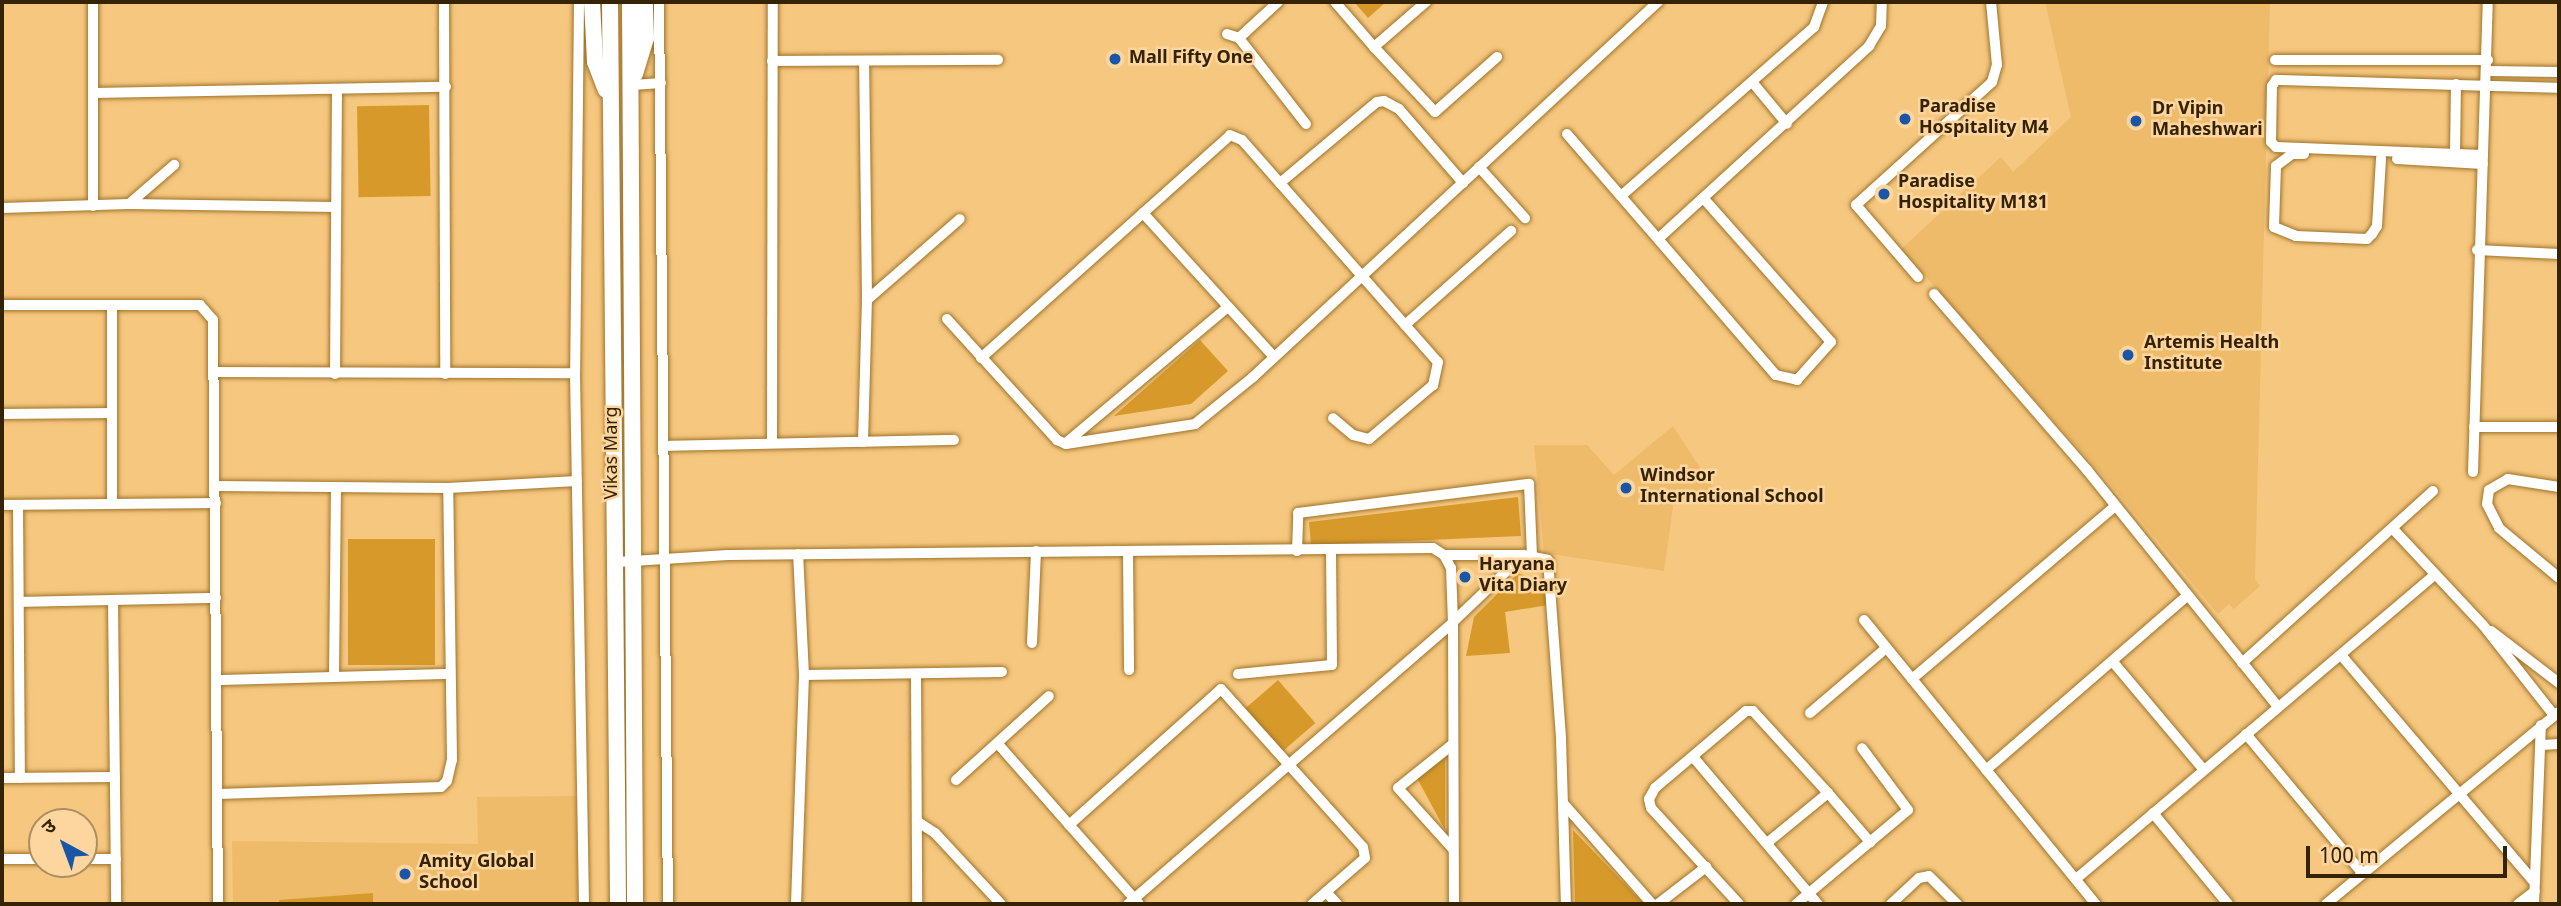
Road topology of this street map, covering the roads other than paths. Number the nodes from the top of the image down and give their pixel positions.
1 (93, 2) edge
2 (444, 2) edge
3 (579, 2) edge
4 (592, 2) edge
5 (610, 2) edge
6 (629, 2) edge
7 (645, 2) edge
8 (659, 2) edge
9 (772, 2) edge
10 (1278, 2) edge
11 (1335, 2) edge
12 (1426, 2) edge
13 (1658, 2) edge
14 (1823, 2) edge
15 (1882, 2) edge
16 (1991, 2) edge
17 (2488, 2) edge
18 (1227, 34) dead end
19 (1239, 38) junction
20 (1374, 47) junction
21 (1497, 57) dead end
22 (998, 60) dead end
23 (2275, 60) dead end
24 (772, 61) junction
25 (864, 63) junction
26 (2488, 65) junction
27 (2559, 72) edge
28 (633, 82) junction
29 (661, 83) junction
30 (1752, 83) junction
31 (2456, 84) junction
32 (2486, 86) junction
33 (446, 87) junction
34 (2559, 88) edge
35 (337, 89) junction
36 (93, 93) junction
37 (609, 99) junction
38 (1306, 124) dead end
39 (1787, 124) junction
40 (1567, 134) dead end
41 (2455, 154) junction
42 (2381, 158) junction
43 (2483, 160) junction
44 (174, 165) dead end
45 (1479, 167) junction
46 (1280, 183) junction
47 (1463, 183) junction
48 (1621, 196) junction
49 (1703, 198) junction
50 (129, 204) junction
51 (93, 206) junction
52 (335, 207) junction
53 (2, 208) edge
54 (1143, 213) junction
55 (1525, 218) dead end
56 (960, 219) dead end
57 (1511, 231) dead end
58 (1658, 238) junction
59 (2477, 250) junction
60 (2559, 254) edge
61 (1362, 276) junction
62 (1918, 277) dead end
63 (1934, 295) dead end
64 (867, 300) junction
65 (2, 305) edge
66 (113, 305) junction
67 (1228, 307) junction
68 (947, 319) dead end
69 (1405, 325) junction
70 (1274, 357) junction
71 (981, 358) junction
72 (214, 372) junction
73 (575, 373) junction
74 (335, 374) junction
75 (445, 374) junction
76 (111, 413) junction
77 (2, 414) edge
78 (1333, 418) dead end
79 (2474, 427) junction
80 (2559, 427) edge
81 (954, 440) dead end
82 (863, 442) junction
83 (772, 443) junction
84 (1066, 444) junction
85 (664, 446) junction
86 (2473, 472) dead end
87 (577, 481) junction
88 (214, 486) junction
89 (2559, 487) edge
90 (448, 488) junction
91 (336, 489) junction
92 (2433, 491) dead end
93 (216, 503) junction
94 (111, 504) junction
95 (2, 505) edge
96 (18, 505) junction
97 (2114, 507) junction
98 (2394, 530) junction
99 (1036, 551) junction
100 (1128, 551) junction
101 (1297, 551) junction
102 (1331, 551) junction
103 (798, 554) junction
104 (1444, 555) junction
105 (1527, 556) junction
106 (663, 558) junction
107 (625, 562) junction
108 (2434, 575) junction
109 (2559, 578) edge
110 (2186, 597) junction
111 (216, 598) junction
112 (113, 600) junction
113 (20, 602) junction
114 (1864, 620) dead end
115 (1453, 622) junction
116 (2483, 625) junction
117 (1032, 643) dead end
118 (1885, 649) junction
119 (2341, 654) junction
120 (2113, 662) junction
121 (2242, 663) junction
122 (1129, 670) dead end
123 (1002, 672) dead end
124 (449, 674) junction
125 (1238, 674) dead end
126 (804, 675) junction
127 (916, 675) junction
128 (334, 676) junction
129 (1912, 679) junction
130 (218, 680) junction
131 (2559, 683) edge
132 (1049, 696) dead end
133 (2278, 707) junction
134 (1810, 713) dead end
135 (2556, 713) edge
136 (2541, 725) junction
137 (2246, 734) junction
138 (998, 744) junction
139 (1453, 744) junction
140 (2559, 744) edge
141 (2542, 745) junction
142 (1862, 748) dead end
143 (1694, 758) junction
144 (1287, 765) junction
145 (1986, 770) junction
146 (2204, 770) junction
147 (115, 777) junction
148 (2, 778) edge
149 (20, 778) junction
150 (956, 780) dead end
151 (1828, 793) junction
152 (218, 794) junction
153 (2463, 795) junction
154 (1563, 803) junction
155 (2153, 813) junction
156 (918, 822) junction
157 (1069, 825) junction
158 (1870, 842) junction
159 (1767, 844) junction
160 (1454, 849) junction
161 (2, 859) edge
162 (28, 859) edge
163 (98, 859) edge
164 (116, 859) junction
165 (1706, 867) junction
166 (2363, 874) junction
167 (2076, 879) junction
168 (2535, 887) junction
169 (1326, 892) junction
170 (1809, 894) junction
171 (1134, 902) edge
172 (116, 904) edge
173 (219, 904) edge
174 (584, 904) edge
175 (618, 904) edge
176 (635, 904) edge
177 (668, 904) edge
178 (796, 904) edge
179 (917, 904) edge
180 (1001, 904) edge
181 (1312, 904) edge
182 (1337, 904) edge
183 (1454, 904) edge
184 (1566, 904) edge
185 (1652, 904) edge
186 (1658, 904) edge
187 (1739, 904) edge
188 (1796, 904) edge
189 (1818, 904) edge
190 (1891, 904) edge
191 (1957, 904) edge
192 (2096, 904) edge
193 (2228, 904) edge
194 (2326, 904) edge
195 (2518, 904) edge
196 (2534, 904) edge

1 - 36 street
2 - 33 street
3 - 73 street
4 - 37 main road
5 - 37 main road, Vikas Marg
6 - 28 main road, Vikas Marg
7 - 28 main road
8 - 29 street
9 - 24 street
10 - 19 street
11 - 20 street
12 - 20 street
13 - 45 street
14 - 30 street
15 - 39 street
16 - 62 street
17 - 26 street
18 - 19 street
19 - 38 street
20 - 21 street
22 - 25 street
23 - 26 street
24 - 25 street
24 - 83 street
25 - 64 street
26 - 27 street
26 - 32 street
28 - 29 street
28 - 107 main road, Vikas Marg
29 - 85 street
30 - 39 street
30 - 48 street
31 - 32 street
31 - 41 street
31 - 41 street
32 - 34 street
32 - 43 street
33 - 35 street
33 - 75 street
35 - 36 street
35 - 52 street
36 - 51 street
37 - 107 main road, Vikas Marg
39 - 49 street
40 - 48 street
41 - 43 street
42 - 42 street
42 - 43 street
43 - 59 street
44 - 50 street
45 - 47 street
45 - 55 street
46 - 47 street
46 - 54 street
46 - 61 street
47 - 61 street
48 - 58 street
49 - 58 street
49 - 58 street
50 - 51 street
50 - 52 street
51 - 53 street
52 - 74 street
54 - 67 street
54 - 71 street
56 - 64 street
57 - 69 street
59 - 60 street
59 - 79 street
61 - 69 street
61 - 70 street
63 - 97 street
64 - 82 street
65 - 66 street
66 - 72 street
66 - 76 street
67 - 70 street
67 - 84 street
68 - 71 street
69 - 78 street
70 - 84 street
71 - 84 street
72 - 74 street
72 - 88 street
73 - 75 street
73 - 87 street
74 - 75 street
76 - 77 street
76 - 94 street
79 - 80 street
79 - 86 street
81 - 82 street
82 - 83 street
83 - 85 street
85 - 106 street
87 - 90 street
87 - 174 street
88 - 91 street
88 - 93 street
89 - 109 street
90 - 91 street
90 - 124 street
91 - 128 street
92 - 98 street
93 - 94 street
93 - 111 street
94 - 96 street
95 - 96 street
96 - 113 street
97 - 110 street
97 - 129 street
98 - 108 street
98 - 121 street
99 - 100 street
99 - 103 street
99 - 117 street
100 - 101 street
100 - 122 street
101 - 102 street
101 - 105 street
102 - 104 street
102 - 125 street
103 - 106 street
103 - 126 street
104 - 105 street
104 - 115 street
105 - 115 street
105 - 154 street
106 - 107 street
106 - 177 street
107 - 175 main road, Vikas Marg
107 - 176 main road, Vikas Marg
108 - 116 street
108 - 119 street
110 - 120 street
110 - 121 street
111 - 112 street
111 - 130 street
112 - 113 street
112 - 147 street
113 - 149 street
114 - 118 street
115 - 139 street
115 - 144 street
116 - 131 street
116 - 135 street
118 - 129 street
118 - 134 street
119 - 133 street
119 - 153 street
120 - 145 street
120 - 146 street
121 - 133 street
123 - 127 street
124 - 128 street
124 - 152 street
126 - 127 street
126 - 178 street
127 - 156 street
128 - 130 street
129 - 145 street
130 - 152 street
132 - 138 street
133 - 137 street
135 - 136 street
136 - 141 street
136 - 153 street
137 - 146 street
137 - 166 street
138 - 150 street
138 - 157 street
139 - 160 street
139 - 160 street
140 - 141 street
141 - 168 street
142 - 158 street
143 - 151 street
143 - 159 street
143 - 165 street
144 - 157 street
144 - 169 street
144 - 171 street
145 - 167 street
146 - 155 street
147 - 149 street
147 - 164 street
148 - 149 street
151 - 158 street
151 - 159 street
152 - 173 street
153 - 166 street
153 - 168 street
154 - 184 street
154 - 185 street
155 - 167 street
155 - 193 street
156 - 179 street
156 - 180 street
157 - 171 street
158 - 170 street
159 - 170 street
160 - 183 street
161 - 162 street
163 - 164 street
164 - 172 street
165 - 186 street
165 - 187 street
166 - 194 street
167 - 192 street
168 - 195 street
168 - 196 street
169 - 181 street
169 - 182 street
170 - 188 street
170 - 189 street
190 - 191 street

